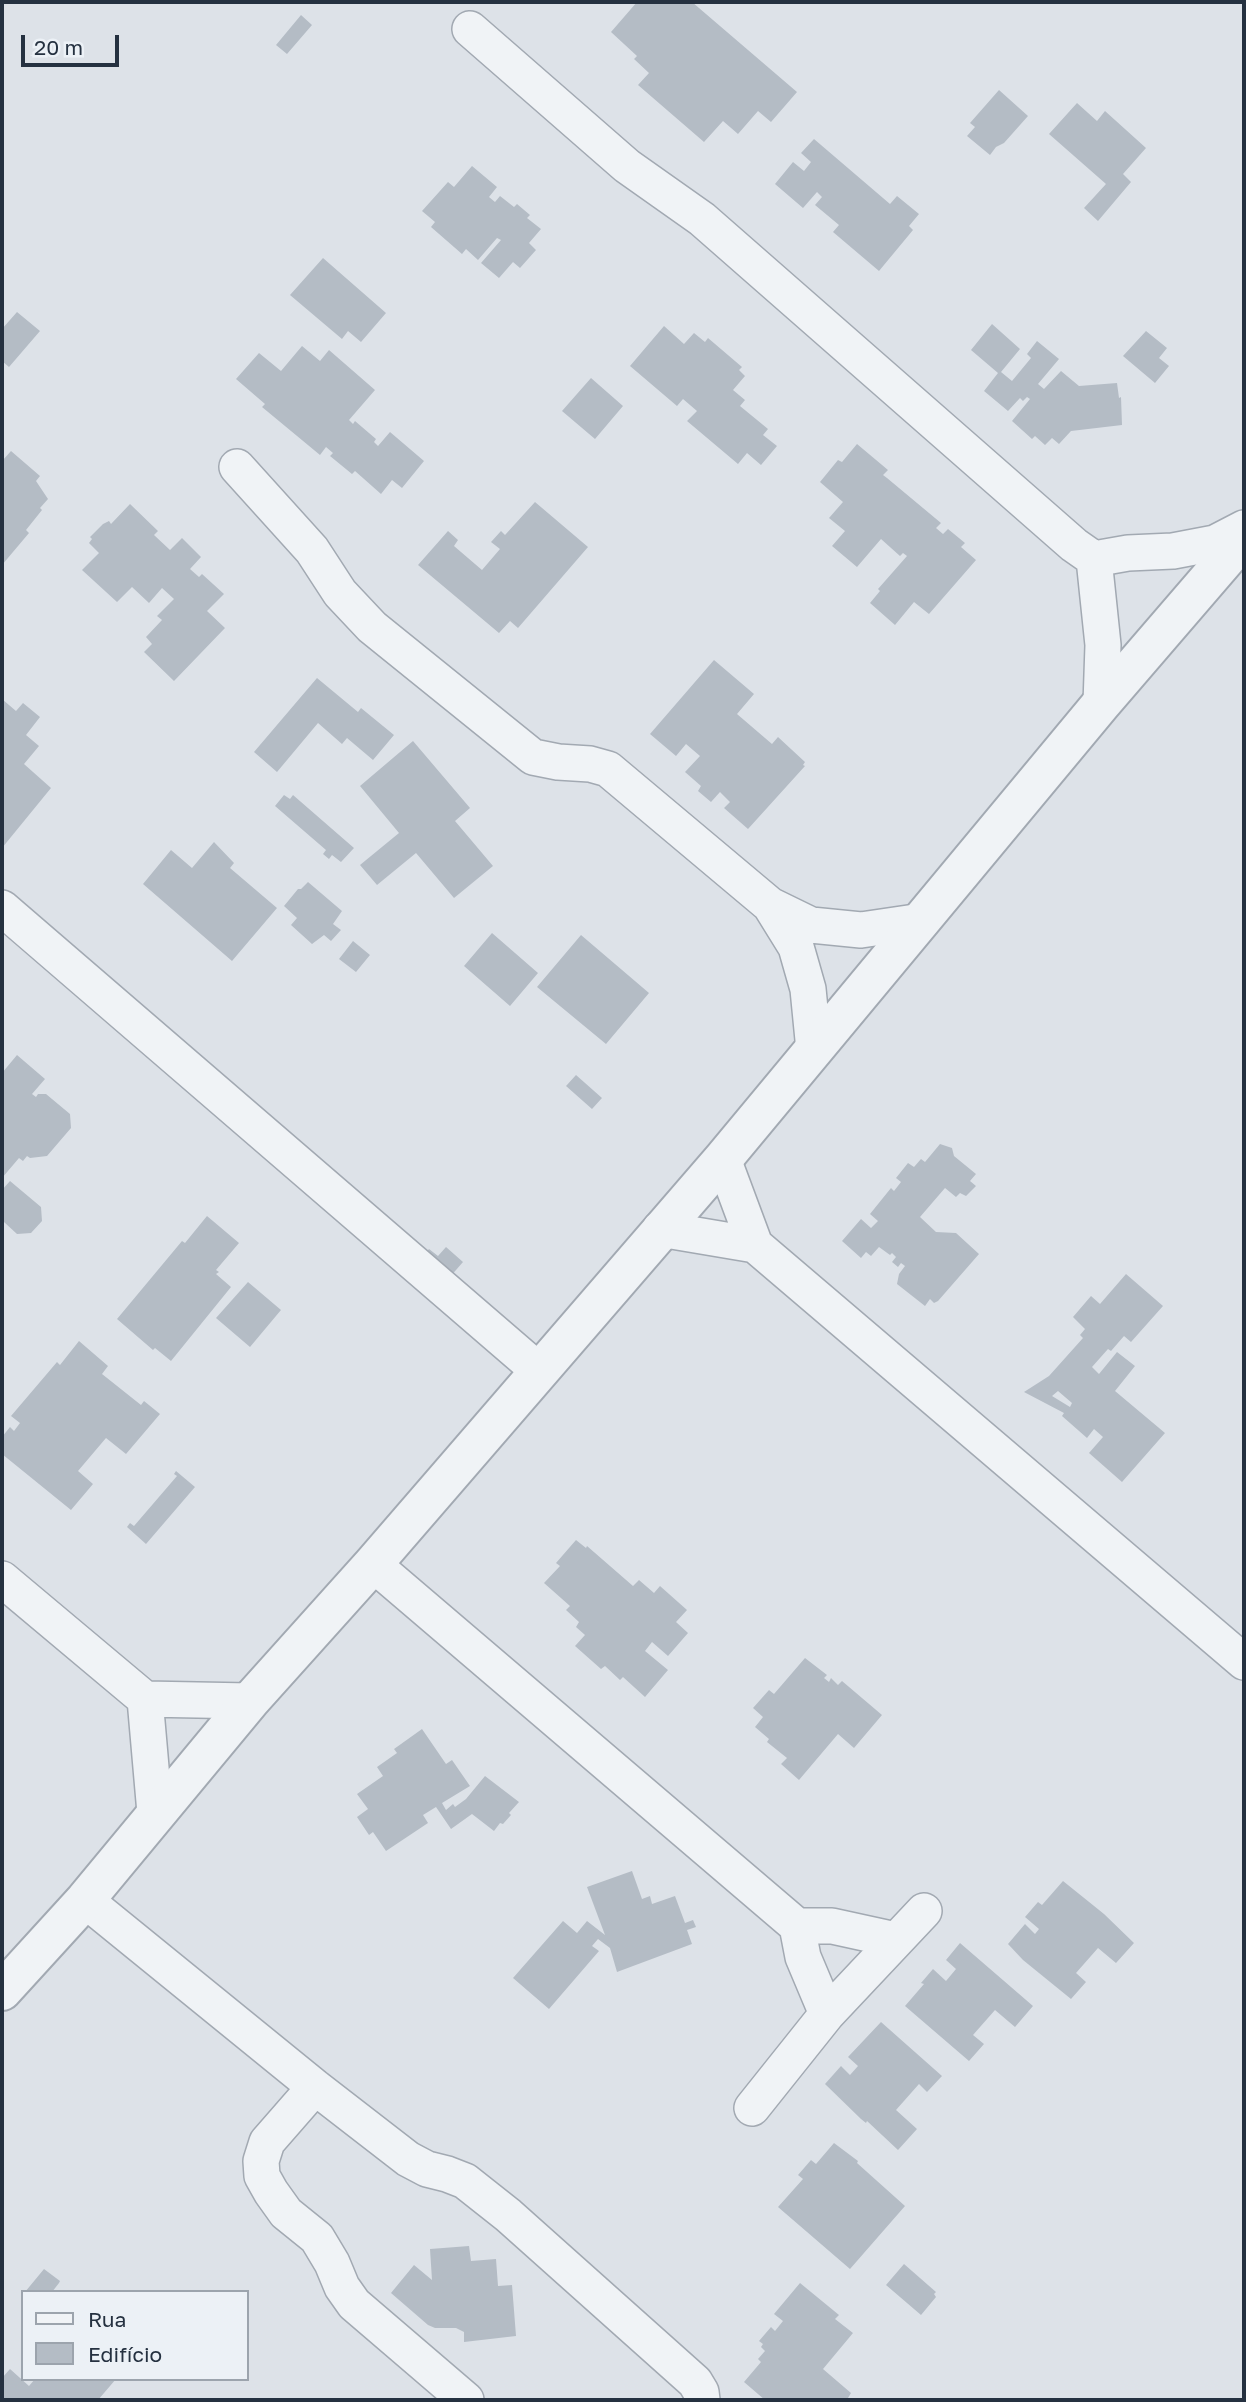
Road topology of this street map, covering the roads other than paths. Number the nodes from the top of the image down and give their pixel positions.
1 (470, 29) dead end
2 (237, 467) dead end
3 (1244, 528) edge
4 (1244, 538) edge
5 (1094, 559) junction
6 (1101, 704) junction
7 (770, 905) junction
8 (2, 908) edge
9 (922, 921) junction
10 (814, 1050) junction
11 (723, 1158) junction
12 (660, 1230) junction
13 (755, 1245) junction
14 (539, 1371) junction
15 (373, 1564) junction
16 (2, 1579) edge
17 (1244, 1662) edge
18 (145, 1699) junction
19 (250, 1701) junction
20 (155, 1813) junction
21 (85, 1900) junction
22 (924, 1911) dead end
23 (797, 1926) junction
24 (896, 1940) junction
25 (2, 1991) edge
26 (827, 2014) junction
27 (315, 2087) junction
28 (752, 2108) dead end
29 (466, 2400) edge
30 (702, 2400) edge

1 - 5 street
2 - 7 street
3 - 5 street
4 - 6 street
5 - 6 street
6 - 9 street
7 - 9 street
7 - 10 street
8 - 14 street
9 - 10 street
10 - 11 street
11 - 12 street
11 - 13 street
12 - 13 street
12 - 14 street
13 - 17 street
14 - 15 street
15 - 19 street
15 - 23 street
16 - 18 street
18 - 19 street
18 - 20 street
19 - 20 street
20 - 21 street
21 - 25 street
21 - 27 street
22 - 24 street
23 - 24 street
23 - 26 street
24 - 26 street
26 - 28 street
27 - 29 street
27 - 30 street

